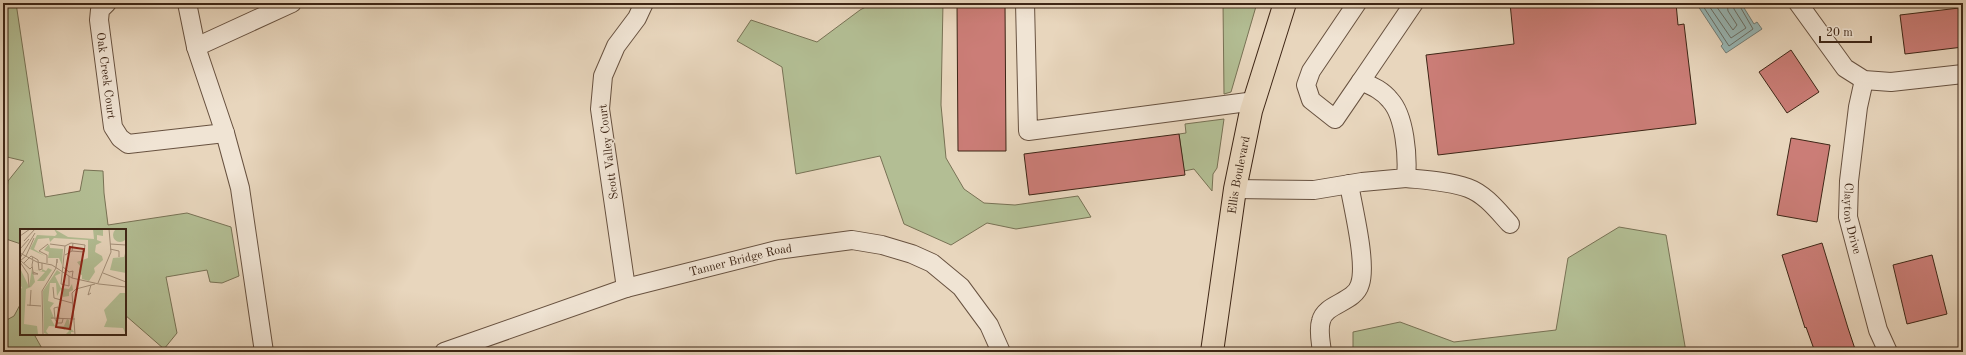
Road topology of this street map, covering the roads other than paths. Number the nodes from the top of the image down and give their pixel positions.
1 (107, 3) edge
2 (187, 3) edge
3 (292, 3) edge
4 (644, 3) edge
5 (1025, 3) edge
6 (1285, 3) edge
7 (1357, 3) edge
8 (1414, 3) edge
9 (1798, 3) edge
10 (196, 47) junction
11 (1963, 74) edge
12 (1864, 80) junction
13 (1361, 82) junction
14 (1255, 101) junction
15 (225, 133) junction
16 (1406, 178) junction
17 (1349, 184) junction
18 (1235, 189) junction
19 (1510, 224) dead end
20 (626, 288) junction
21 (264, 352) edge
22 (444, 352) edge
23 (1001, 352) edge
24 (1212, 352) edge
25 (1322, 352) edge
26 (1888, 352) edge

1 - 15 street, Oak Creek Court
2 - 10 street
3 - 10 street
4 - 20 street, Scott Valley Court
5 - 14 street
6 - 14 main road, Ellis Boulevard
7 - 13 street
8 - 13 street
9 - 12 street
10 - 15 street
11 - 12 street
12 - 26 street, Clayton Drive
13 - 16 street
14 - 18 main road, Ellis Boulevard
15 - 21 street
16 - 17 street
16 - 19 street
17 - 18 street
17 - 25 street
18 - 24 main road, Ellis Boulevard
20 - 22 street, Tanner Bridge Road
20 - 23 street, Tanner Bridge Road

